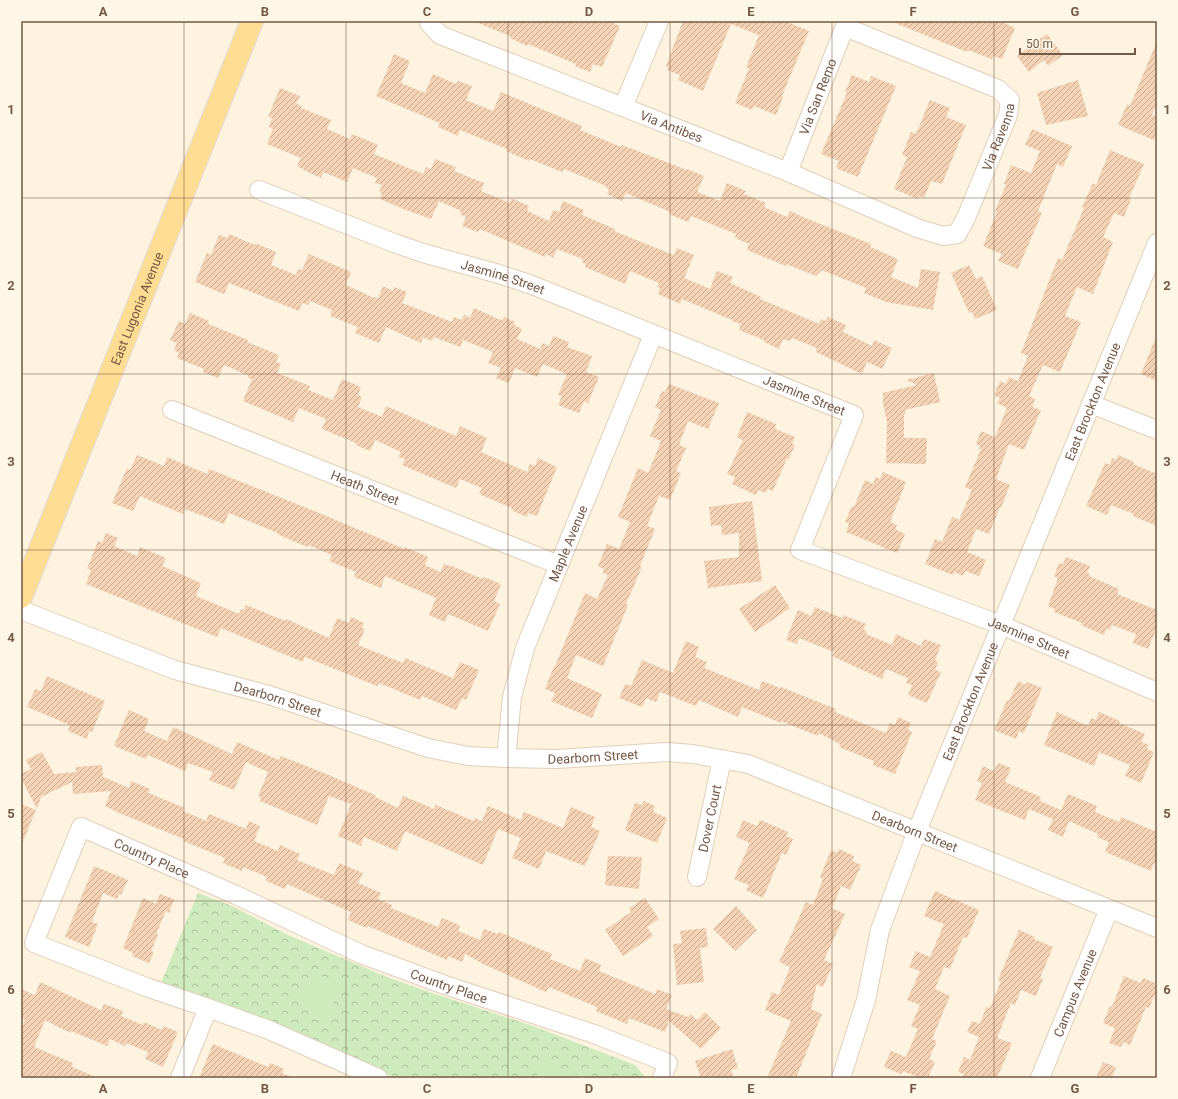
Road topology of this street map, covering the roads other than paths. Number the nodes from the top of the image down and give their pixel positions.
1 (252, 21) edge
2 (429, 21) edge
3 (659, 21) edge
4 (846, 24) edge
5 (623, 107) junction
6 (788, 172) junction
7 (259, 190) dead end
8 (917, 228) joint
9 (1157, 243) edge
10 (653, 335) junction
11 (1091, 404) junction
12 (172, 410) dead end
13 (1157, 430) edge
14 (559, 565) junction
15 (21, 596) edge
16 (21, 610) edge
17 (1001, 625) junction
18 (1157, 692) edge
19 (506, 758) junction
20 (722, 759) junction
21 (917, 831) junction
22 (697, 877) dead end
23 (1109, 909) junction
24 (1157, 928) edge
25 (208, 1008) junction
26 (180, 1078) edge
27 (378, 1078) edge
28 (662, 1078) edge
29 (841, 1078) edge
30 (1040, 1078) edge

1 - 15 main road, East Lugonia Avenue
2 - 5 street, Via Antibes
3 - 5 street
4 - 6 street, Via San Remo
4 - 8 street, Via Ravenna
5 - 6 street, Via Antibes
6 - 8 street, Via Antibes
7 - 10 street, Jasmine Street
9 - 11 street, East Brockton Avenue
10 - 14 street, Maple Avenue
10 - 17 street, Jasmine Street
11 - 13 street
11 - 17 street, East Brockton Avenue
12 - 14 street, Heath Street
14 - 19 street, Maple Avenue
16 - 19 street, Dearborn Street
17 - 18 street, Jasmine Street
17 - 21 street, East Brockton Avenue
19 - 20 street, Dearborn Street
20 - 21 street, Dearborn Street
20 - 22 street, Dover Court
21 - 23 street, Dearborn Street
21 - 29 street, East Brockton Avenue
23 - 24 street, Dearborn Street
23 - 30 street, Campus Avenue
25 - 26 street
25 - 27 street, Country Place
25 - 28 street, Country Place

